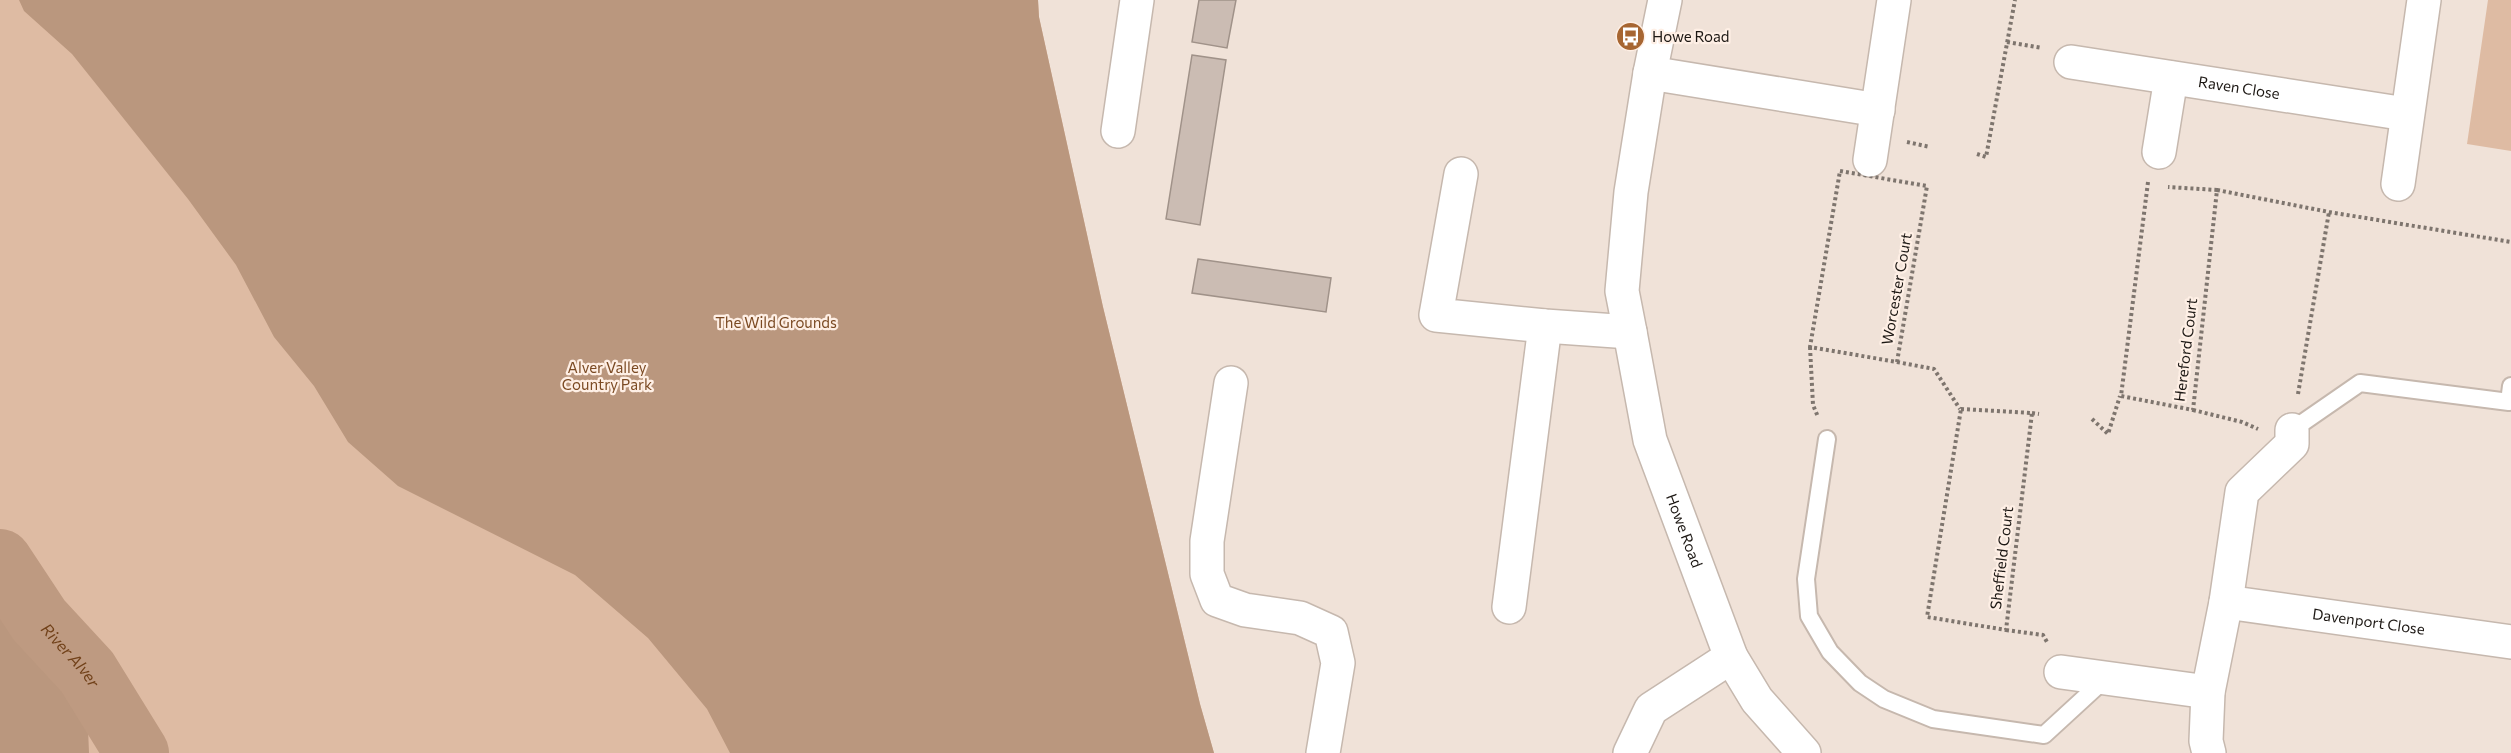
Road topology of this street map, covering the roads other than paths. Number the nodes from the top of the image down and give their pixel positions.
1 (1137, 0) edge
2 (1665, 0) edge
3 (1894, 0) edge
4 (2424, 0) edge
5 (2071, 62) dead end
6 (1650, 73) junction
7 (2171, 78) junction
8 (1878, 110) junction
9 (2406, 114) junction
10 (1118, 130) dead end
11 (2159, 152) dead end
12 (1870, 160) dead end
13 (1461, 174) dead end
14 (2398, 183) dead end
15 (1545, 326) junction
16 (1630, 332) junction
17 (1231, 383) dead end
18 (2510, 397) edge
19 (2292, 437) joint
20 (1827, 439) road end
21 (2226, 602) junction
22 (1509, 607) dead end
23 (2511, 642) edge
24 (1731, 657) junction
25 (2061, 672) dead end
26 (2105, 679) junction
27 (2208, 692) junction
28 (1323, 753) edge
29 (1630, 753) edge
30 (1804, 753) edge
31 (2209, 753) edge

1 - 10 street
2 - 6 street, Howe Road
3 - 8 street
4 - 9 street
5 - 7 street, Raven Close
6 - 8 street
6 - 16 street, Howe Road
7 - 9 street, Raven Close
7 - 11 street
8 - 12 street
9 - 14 street
13 - 15 street
15 - 16 street
15 - 22 street
16 - 24 street, Howe Road
17 - 28 street
18 - 19 lane
19 - 21 street
20 - 26 lane
21 - 23 street, Davenport Close
21 - 27 street
24 - 29 street
24 - 30 street, Howe Road
25 - 26 street
26 - 27 street
27 - 31 street

